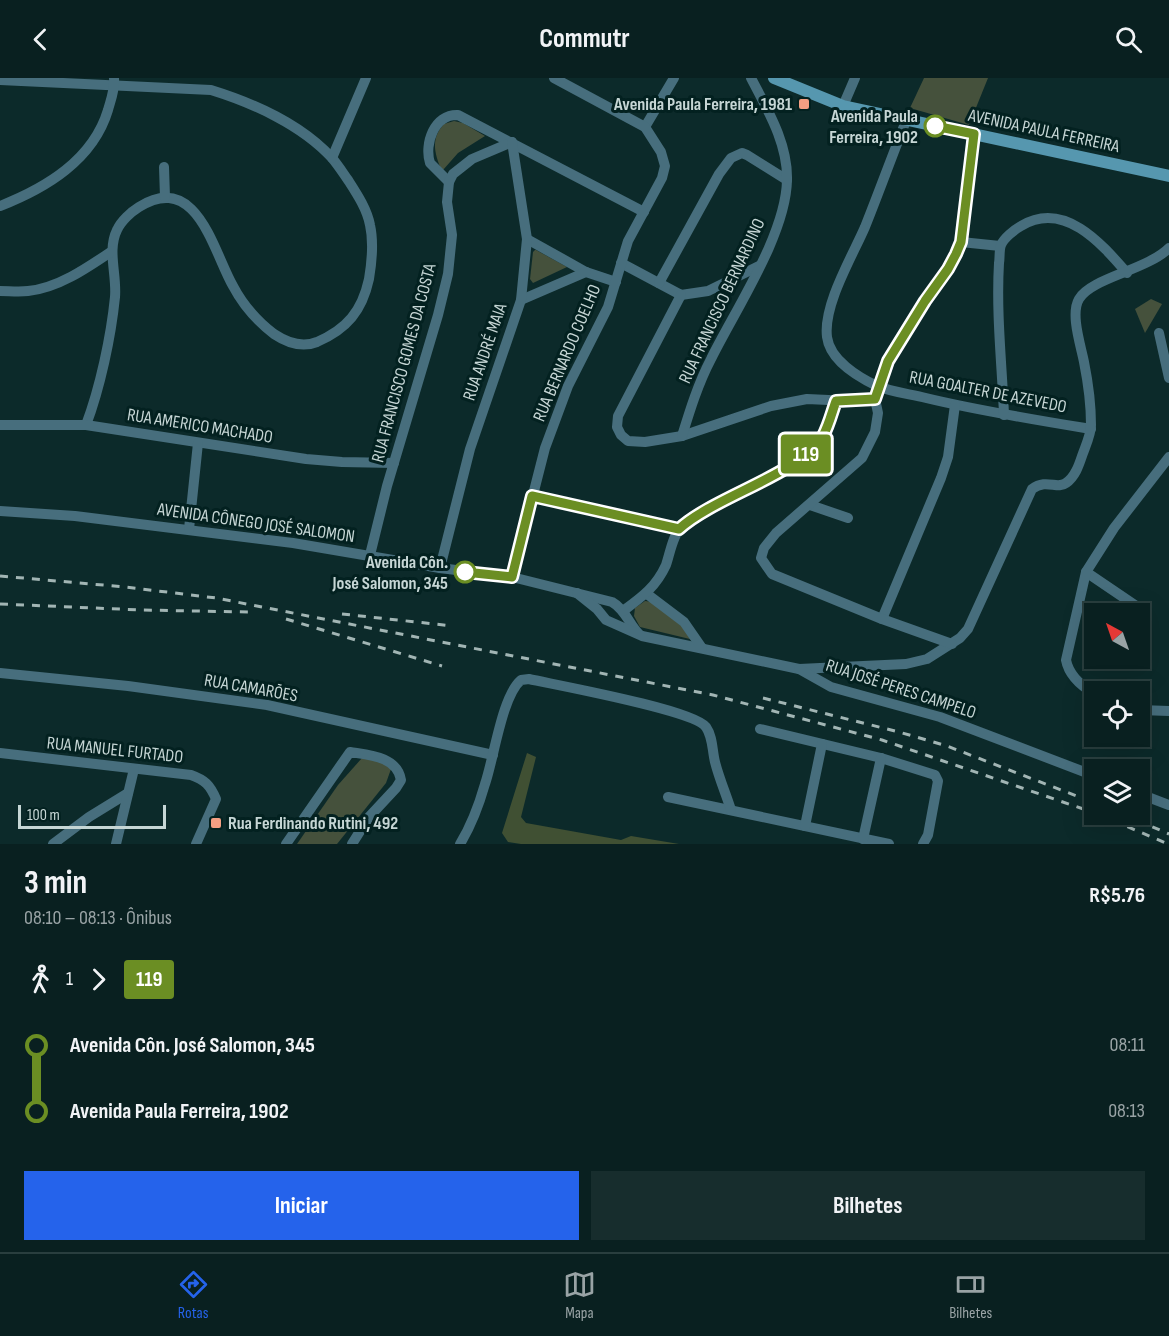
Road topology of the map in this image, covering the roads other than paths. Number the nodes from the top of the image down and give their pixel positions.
1 (366, 78) edge
2 (554, 78) edge
3 (674, 78) edge
4 (751, 78) edge
5 (774, 78) edge
6 (855, 78) edge
7 (0, 80) edge
8 (114, 83) edge
9 (843, 106) junction
10 (906, 121) junction
11 (645, 127) junction
12 (974, 134) junction
13 (512, 142) junction
14 (332, 158) junction
15 (164, 166) dead end
16 (1169, 176) edge
17 (787, 180) junction
18 (449, 182) junction
19 (165, 197) junction
20 (0, 206) edge
21 (644, 212) junction
22 (527, 239) junction
23 (961, 242) junction
24 (1000, 246) junction
25 (1169, 248) edge
26 (112, 251) junction
27 (621, 263) junction
28 (760, 266) junction
29 (586, 272) junction
30 (1127, 273) junction
31 (616, 282) junction
32 (658, 283) junction
33 (0, 291) edge
34 (681, 295) junction
35 (521, 300) junction
36 (1159, 333) dead end
37 (1169, 378) edge
38 (878, 386) junction
39 (875, 399) junction
40 (836, 401) junction
41 (955, 405) junction
42 (1004, 415) junction
43 (0, 425) edge
44 (86, 425) junction
45 (1091, 429) junction
46 (682, 436) junction
47 (198, 443) junction
48 (1169, 457) edge
49 (394, 463) junction
50 (532, 496) junction
51 (810, 505) junction
52 (0, 511) edge
53 (848, 518) dead end
54 (189, 529) junction
55 (679, 529) junction
56 (370, 555) junction
57 (440, 568) junction
58 (1086, 572) junction
59 (512, 577) junction
60 (577, 592) junction
61 (647, 594) junction
62 (607, 600) junction
63 (1132, 603) edge
64 (597, 609) junction
65 (624, 612) junction
66 (882, 619) junction
67 (614, 623) junction
68 (642, 636) junction
69 (952, 644) junction
70 (702, 648) junction
71 (799, 669) junction
72 (0, 673) edge
73 (1084, 686) edge
74 (1150, 710) edge
75 (1169, 711) edge
76 (760, 729) dead end
77 (822, 744) junction
78 (0, 753) edge
79 (493, 755) junction
80 (881, 759) junction
81 (134, 769) junction
82 (1084, 772) edge
83 (128, 794) junction
84 (668, 797) dead end
85 (1150, 798) edge
86 (1169, 805) edge
87 (731, 810) junction
88 (805, 826) junction
89 (863, 839) junction
90 (53, 844) edge
91 (116, 844) edge
92 (196, 844) edge
93 (286, 844) edge
94 (352, 844) edge
95 (460, 844) edge
96 (889, 844) edge
97 (923, 844) edge

1 - 14 street
2 - 11 street
3 - 11 street
4 - 17 street, RUA FRANCISCO BERNARDINO
5 - 9 main road, AVENIDA PAULA FERREIRA
6 - 9 street
7 - 8 street
8 - 14 street
8 - 20 street
9 - 10 main road, AVENIDA PAULA FERREIRA
10 - 12 main road, AVENIDA PAULA FERREIRA
10 - 38 street, RUA GOALTER DE AZEVEDO
11 - 21 street, RUA BERNARDO COELHO
12 - 16 main road, AVENIDA PAULA FERREIRA
12 - 23 street
13 - 18 street
13 - 18 street
13 - 21 street
13 - 22 street, RUA ANDRÉ MAIA
14 - 19 street
15 - 19 street
17 - 28 street, RUA FRANCISCO BERNARDINO
17 - 32 street
18 - 49 street, RUA FRANCISCO GOMES DA COSTA
19 - 26 street
21 - 27 street, RUA BERNARDO COELHO
22 - 29 street
22 - 35 street, RUA ANDRÉ MAIA
23 - 24 street
23 - 38 street
24 - 30 street
24 - 42 street
25 - 30 street
26 - 33 street
26 - 44 street
27 - 31 street, RUA BERNARDO COELHO
27 - 32 street
28 - 34 street
28 - 46 street, RUA FRANCISCO BERNARDINO
29 - 31 street
29 - 35 street
30 - 45 street
31 - 50 street, RUA BERNARDO COELHO
32 - 34 street
34 - 46 street
35 - 57 street, RUA ANDRÉ MAIA
36 - 37 street
38 - 39 street
38 - 41 street, RUA GOALTER DE AZEVEDO
39 - 40 street
39 - 51 street
40 - 46 street
40 - 55 street
41 - 42 street, RUA GOALTER DE AZEVEDO
41 - 66 street
42 - 45 street, RUA GOALTER DE AZEVEDO
43 - 44 street, RUA AMERICO MACHADO
44 - 47 street, RUA AMERICO MACHADO
45 - 69 street
47 - 49 street, RUA AMERICO MACHADO
47 - 54 street
48 - 58 street
49 - 56 street, RUA FRANCISCO GOMES DA COSTA
50 - 55 street
50 - 59 street, RUA BERNARDO COELHO
51 - 53 street
51 - 66 street
52 - 54 street, AVENIDA CÔNEGO JOSÉ SALOMON
54 - 56 street, AVENIDA CÔNEGO JOSÉ SALOMON
55 - 61 street
56 - 57 street, AVENIDA CÔNEGO JOSÉ SALOMON
57 - 59 street, AVENIDA CÔNEGO JOSÉ SALOMON
58 - 63 street
58 - 73 street
59 - 60 street, AVENIDA CÔNEGO JOSÉ SALOMON
60 - 62 street, AVENIDA CÔNEGO JOSÉ SALOMON
60 - 64 street, AVENIDA CÔNEGO JOSÉ SALOMON
61 - 65 street
61 - 70 street
62 - 64 street
62 - 65 street
64 - 67 street
65 - 67 street
65 - 68 street
66 - 69 street
67 - 68 street
68 - 70 street
69 - 71 street
70 - 71 street
71 - 82 street, RUA JOSÉ PERES CAMPELO
72 - 79 street, RUA CAMARÕES
74 - 75 street
76 - 77 street
77 - 80 street
77 - 88 street
78 - 81 street, RUA MANUEL FURTADO
79 - 87 street
79 - 95 street
80 - 89 street
80 - 97 street
81 - 83 street
81 - 92 street, RUA MANUEL FURTADO
83 - 90 street
83 - 91 street
84 - 87 street
85 - 86 street
87 - 88 street
88 - 89 street
89 - 96 street
93 - 94 street

